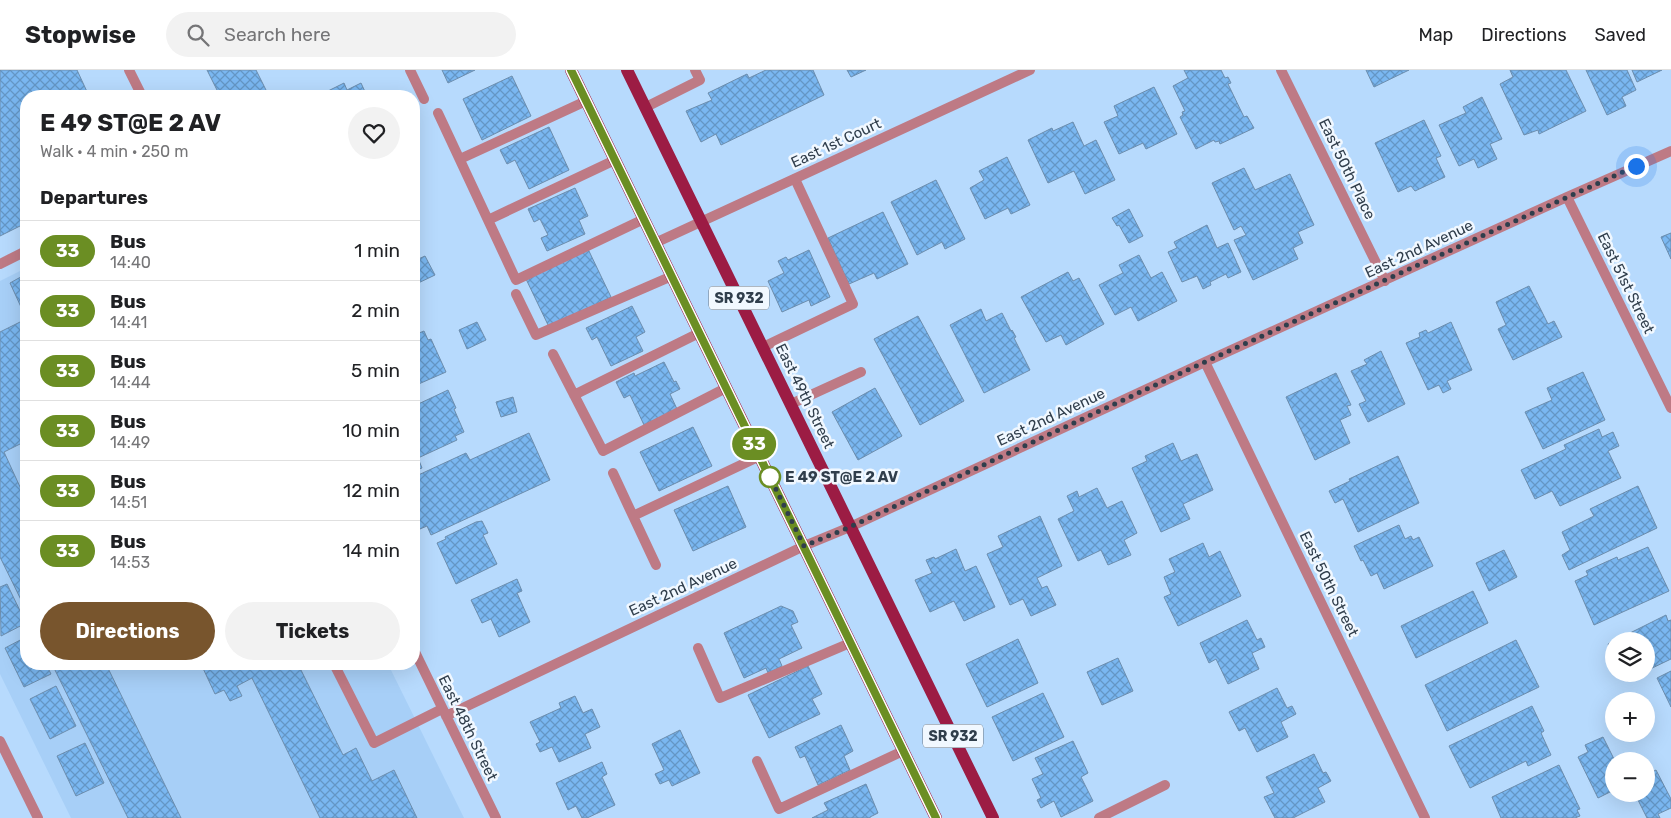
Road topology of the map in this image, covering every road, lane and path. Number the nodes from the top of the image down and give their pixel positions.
1 (129, 70) edge
2 (410, 70) edge
3 (571, 70) edge
4 (627, 70) edge
5 (695, 70) edge
6 (1030, 70) edge
7 (1281, 70) edge
8 (139, 90) edge
9 (420, 90) edge
10 (420, 91) edge
11 (424, 99) dead end
12 (586, 101) junction
13 (646, 108) junction
14 (438, 113) dead end
15 (1671, 151) edge
16 (460, 159) junction
17 (615, 160) junction
18 (795, 179) junction
19 (1567, 197) junction
20 (644, 219) junction
21 (488, 220) junction
22 (702, 222) junction
23 (655, 243) junction
24 (20, 253) edge
25 (0, 264) edge
26 (672, 276) junction
27 (1385, 282) junction
28 (516, 294) dead end
29 (700, 333) junction
30 (763, 346) junction
31 (553, 354) dead end
32 (1205, 362) junction
33 (861, 372) dead end
34 (726, 388) junction
35 (574, 395) junction
36 (791, 404) junction
37 (1671, 408) edge
38 (760, 456) junction
39 (613, 473) dead end
40 (633, 516) junction
41 (850, 527) junction
42 (804, 546) junction
43 (656, 565) dead end
44 (850, 643) junction
45 (698, 648) dead end
46 (420, 662) edge
47 (337, 670) edge
48 (444, 712) junction
49 (0, 741) edge
50 (904, 750) junction
51 (756, 761) dead end
52 (1165, 785) dead end
53 (38, 818) edge
54 (496, 818) edge
55 (936, 818) edge
56 (993, 818) edge
57 (1100, 818) edge
58 (1425, 818) edge

1 - 8 street
2 - 9 street
3 - 12 main road, SR 932
4 - 13 main road, East 49th Street / SR 932
5 - 13 street
6 - 18 street, East 1st Court
7 - 27 street, East 50th Place
10 - 11 street
12 - 16 street
12 - 17 main road, SR 932
13 - 22 main road, East 49th Street / SR 932
14 - 16 street
15 - 19 street, East 2nd Avenue
16 - 21 street
17 - 20 main road, SR 932
17 - 21 street
18 - 22 street, East 1st Court
18 - 30 street
19 - 27 street, East 2nd Avenue
19 - 37 street, East 51st Street
20 - 21 street
20 - 23 main road, SR 932
22 - 23 street, East 1st Court
22 - 30 main road, East 49th Street / SR 932
23 - 26 main road, SR 932
24 - 25 street
26 - 28 street
26 - 29 main road, SR 932
27 - 32 street, East 2nd Avenue
29 - 34 main road, SR 932
29 - 35 street
30 - 36 main road, East 49th Street / SR 932
31 - 35 street
32 - 41 street, East 2nd Avenue
32 - 58 street, East 50th Street
33 - 36 street
34 - 35 street
34 - 38 main road, SR 932
36 - 41 main road, East 49th Street / SR 932
38 - 40 street
38 - 42 main road, SR 932
39 - 40 street
40 - 43 street
41 - 42 street, East 2nd Avenue
41 - 56 main road, East 49th Street / SR 932
42 - 44 main road, SR 932
42 - 48 street, East 2nd Avenue
44 - 45 street
44 - 50 main road, SR 932
46 - 48 street, East 48th Street
47 - 48 street, East 2nd Avenue
48 - 54 street, East 48th Street
49 - 53 street
50 - 51 street
50 - 55 main road, SR 932
52 - 57 street

